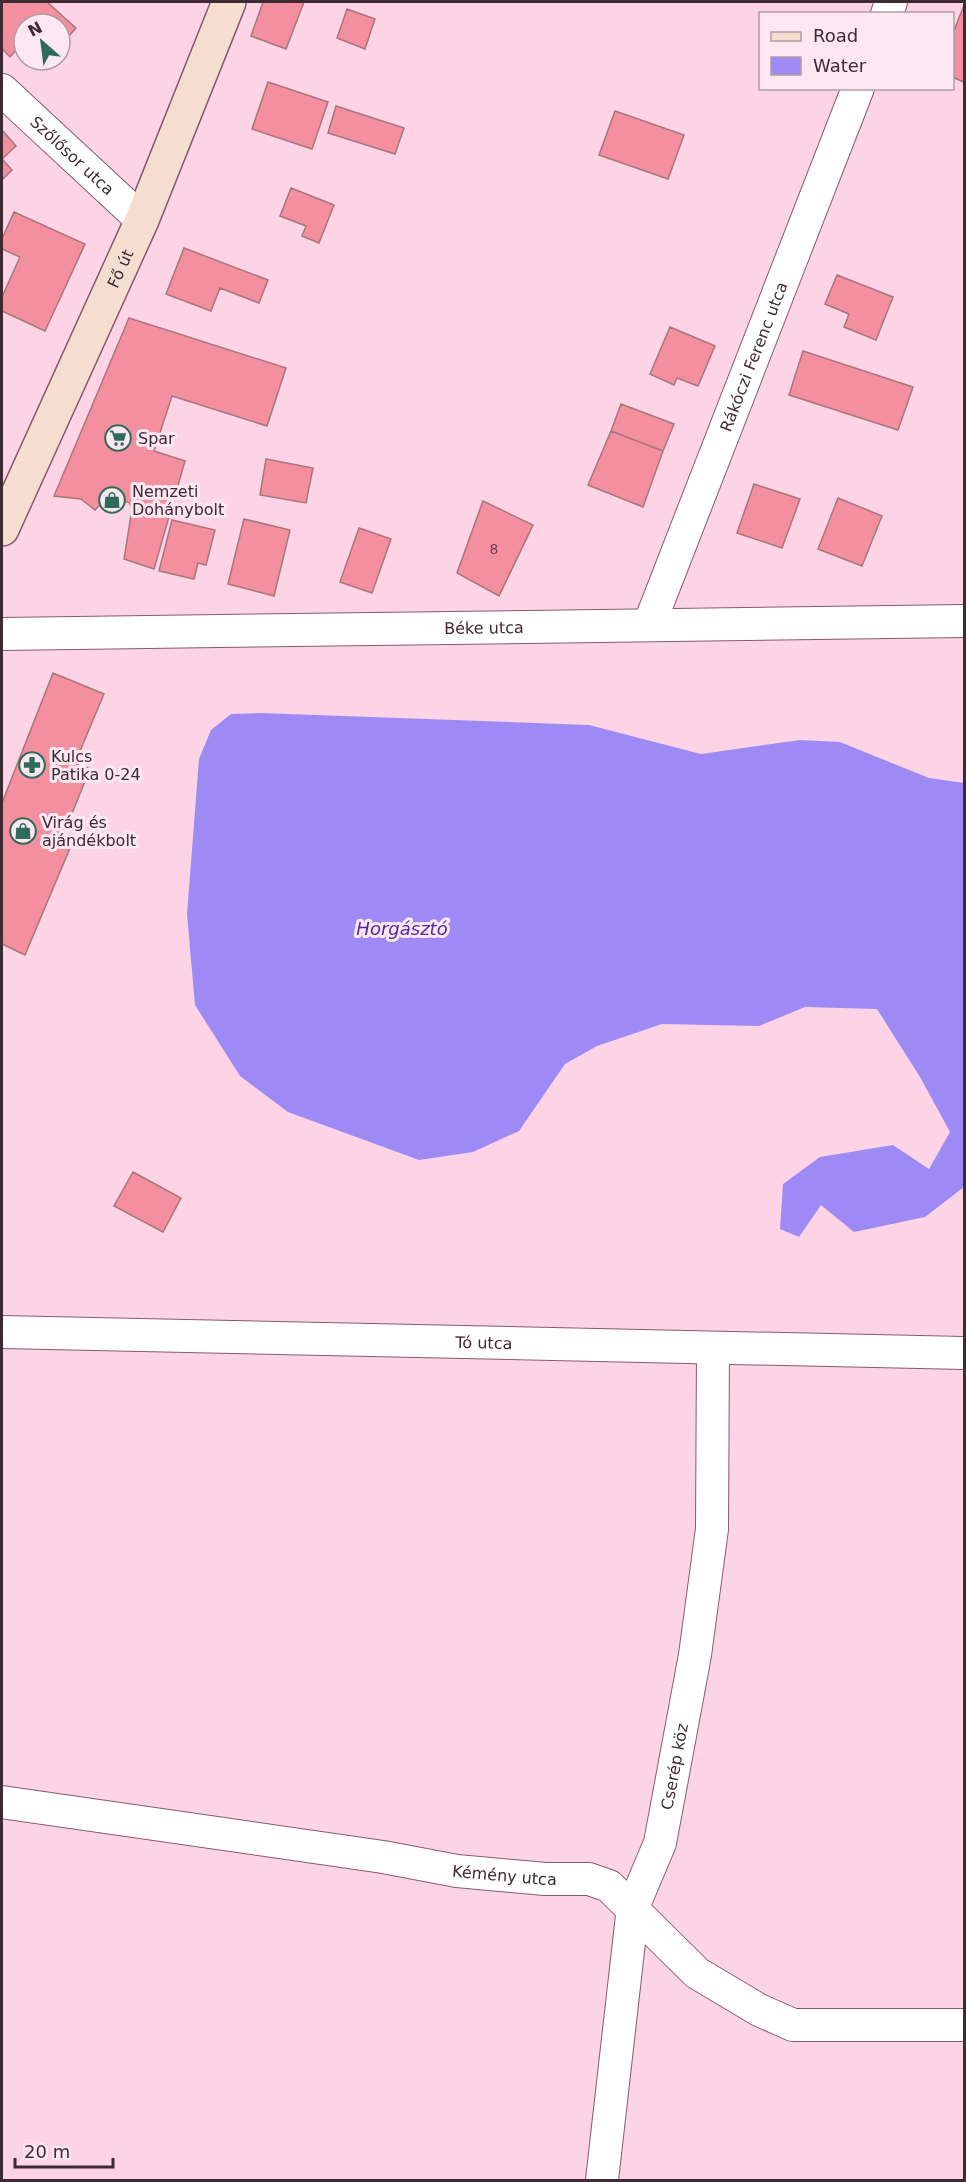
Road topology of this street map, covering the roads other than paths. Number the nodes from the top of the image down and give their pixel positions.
1 (229, 2) edge
2 (2, 90) edge
3 (857, 90) edge
4 (142, 220) junction
5 (2, 529) edge
6 (964, 621) edge
7 (649, 626) junction
8 (2, 634) edge
9 (2, 1332) edge
10 (713, 1348) junction
11 (964, 1353) edge
12 (2, 1802) edge
13 (633, 1907) junction
14 (964, 2025) edge
15 (602, 2181) edge

1 - 4 main road, Fő út
2 - 4 street, Szőlősor utca
3 - 7 street, Rákóczi Ferenc utca
4 - 5 main road, Fő út
6 - 7 street, Béke utca
7 - 8 street, Béke utca
9 - 10 street, Tó utca
10 - 11 street, Tó utca
10 - 13 street, Cserép köz
12 - 13 street, Kémény utca
13 - 14 street, Kémény utca
13 - 15 street, Cserép köz

